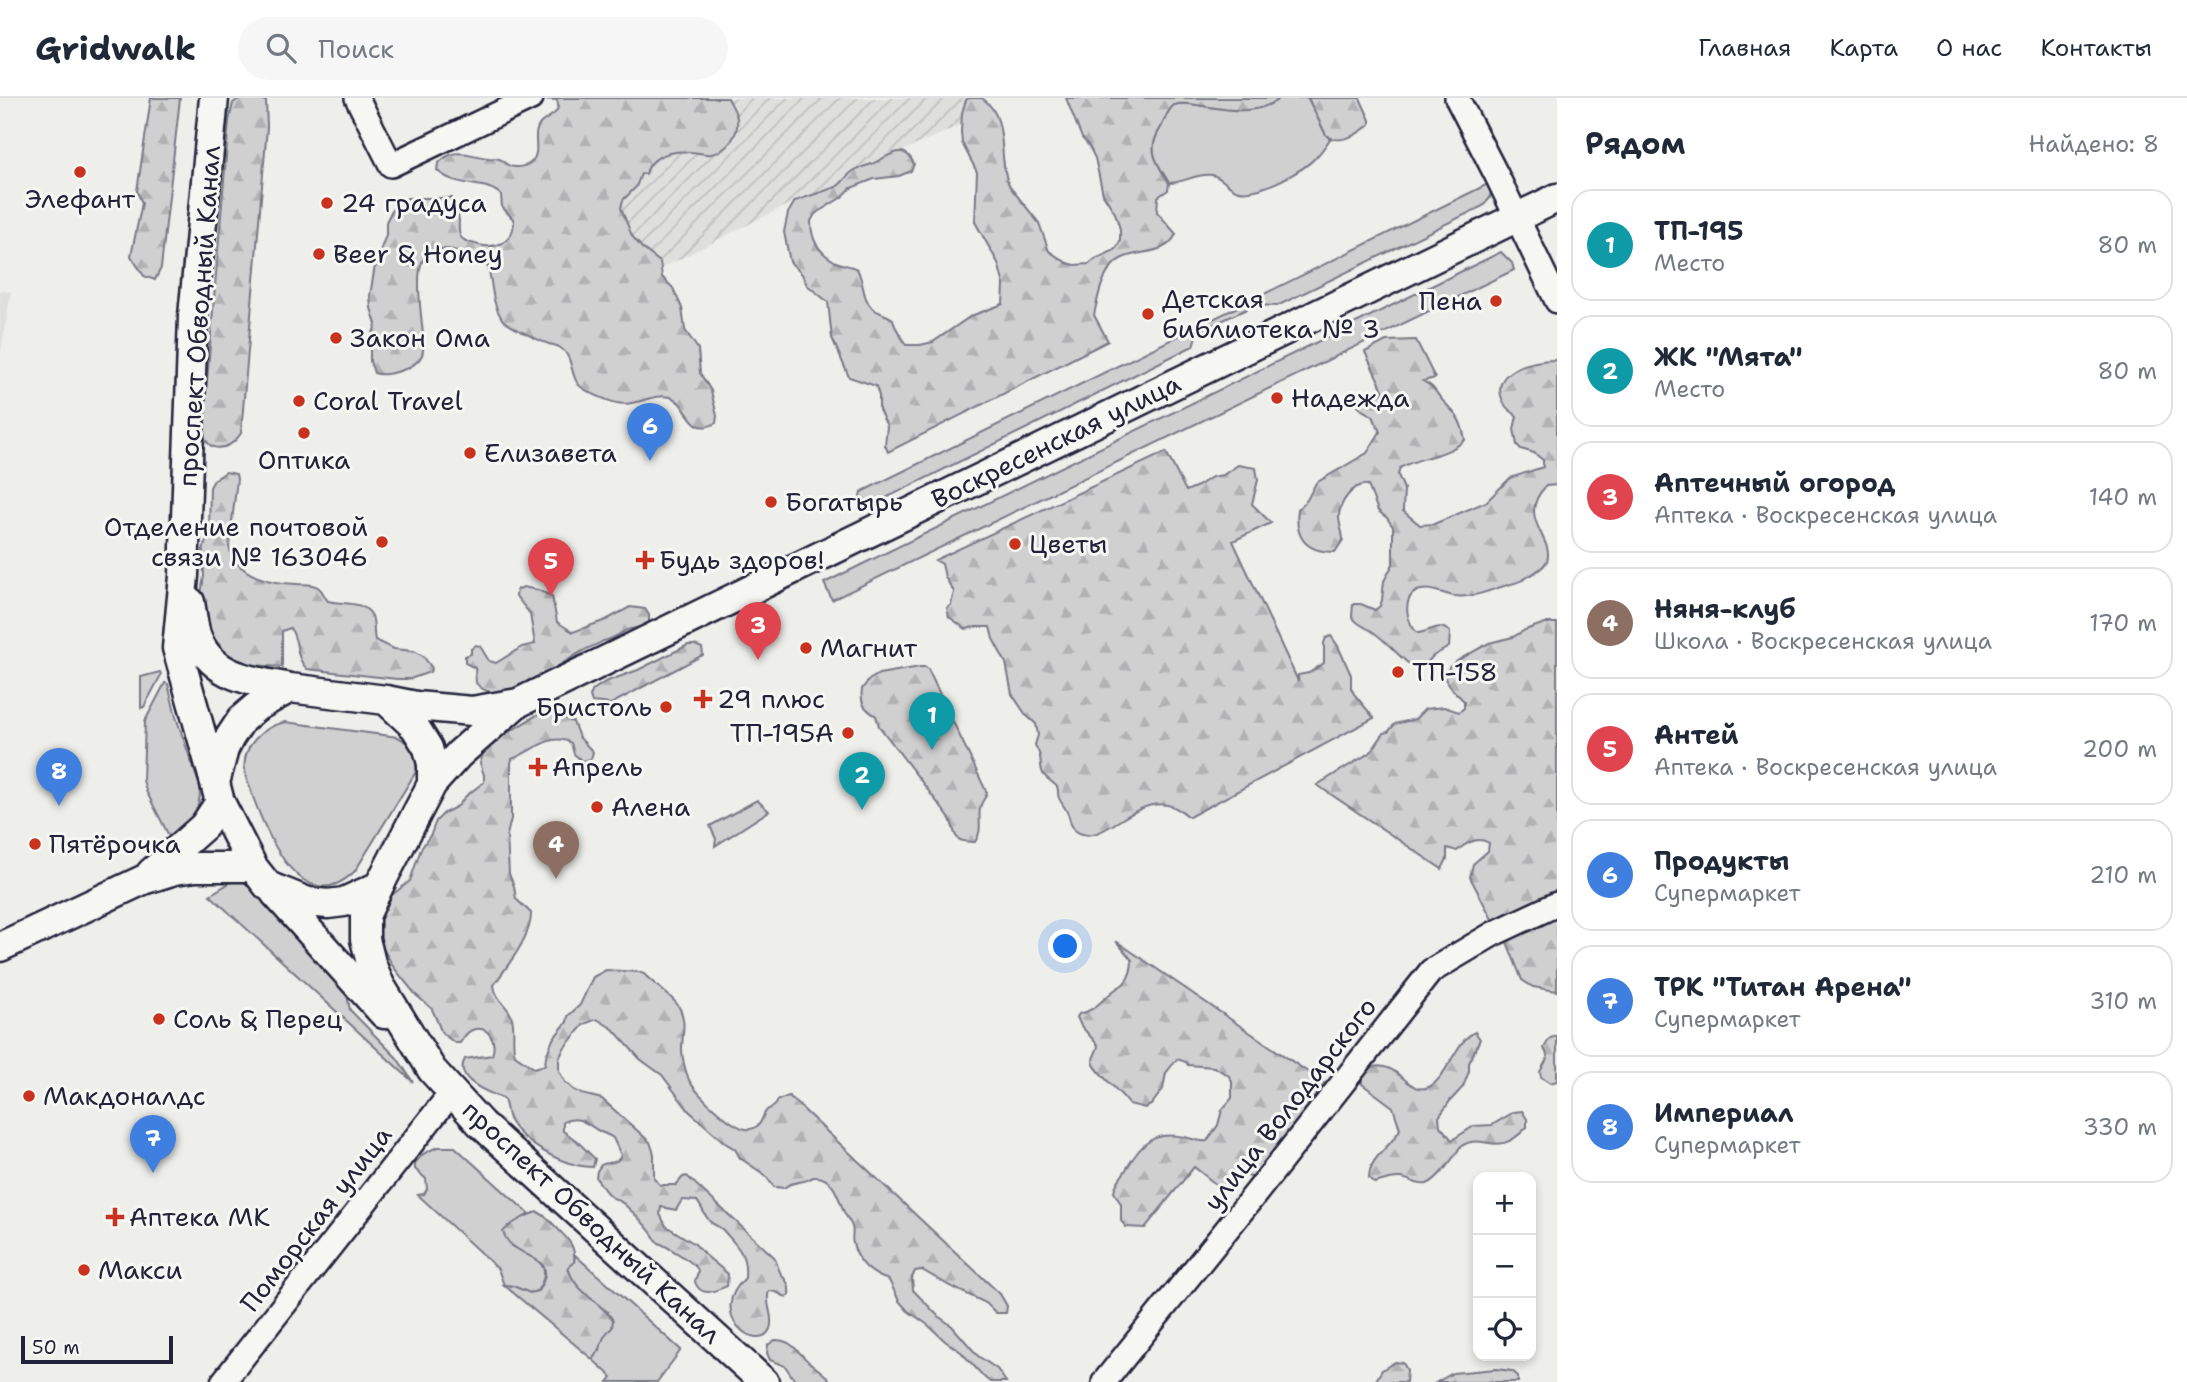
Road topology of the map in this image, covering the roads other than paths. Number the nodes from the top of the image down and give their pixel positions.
1 (214, 98) edge
2 (357, 98) edge
3 (531, 98) edge
4 (1457, 98) edge
5 (1557, 198) edge
6 (1517, 217) junction
7 (1557, 301) edge
8 (184, 576) junction
9 (290, 688) junction
10 (386, 700) junction
11 (518, 703) junction
12 (432, 784) junction
13 (217, 792) junction
14 (261, 877) junction
15 (143, 880) junction
16 (379, 886) junction
17 (1557, 904) edge
18 (0, 947) edge
19 (424, 1059) junction
20 (453, 1091) junction
21 (223, 1382) edge
22 (764, 1382) edge
23 (1104, 1382) edge

1 - 8 main road, проспект Обводный Канал
2 - 3 street
4 - 6 street
5 - 6 main road, Воскресенская улица
6 - 7 street
6 - 11 main road, Воскресенская улица
8 - 9 main road, проспект Обводный Канал
8 - 13 main road, проспект Обводный Канал
9 - 10 main road
9 - 13 main road
10 - 11 main road, Воскресенская улица
10 - 12 main road
11 - 12 main road, Воскресенская улица
12 - 16 main road
13 - 14 main road
13 - 15 main road
14 - 15 main road
14 - 16 main road
14 - 19 main road, проспект Обводный Канал
15 - 18 main road
16 - 19 main road, проспект Обводный Канал
17 - 23 street, улица Володарского
19 - 20 main road, проспект Обводный Канал
20 - 21 street, Поморская улица
20 - 22 main road, проспект Обводный Канал

